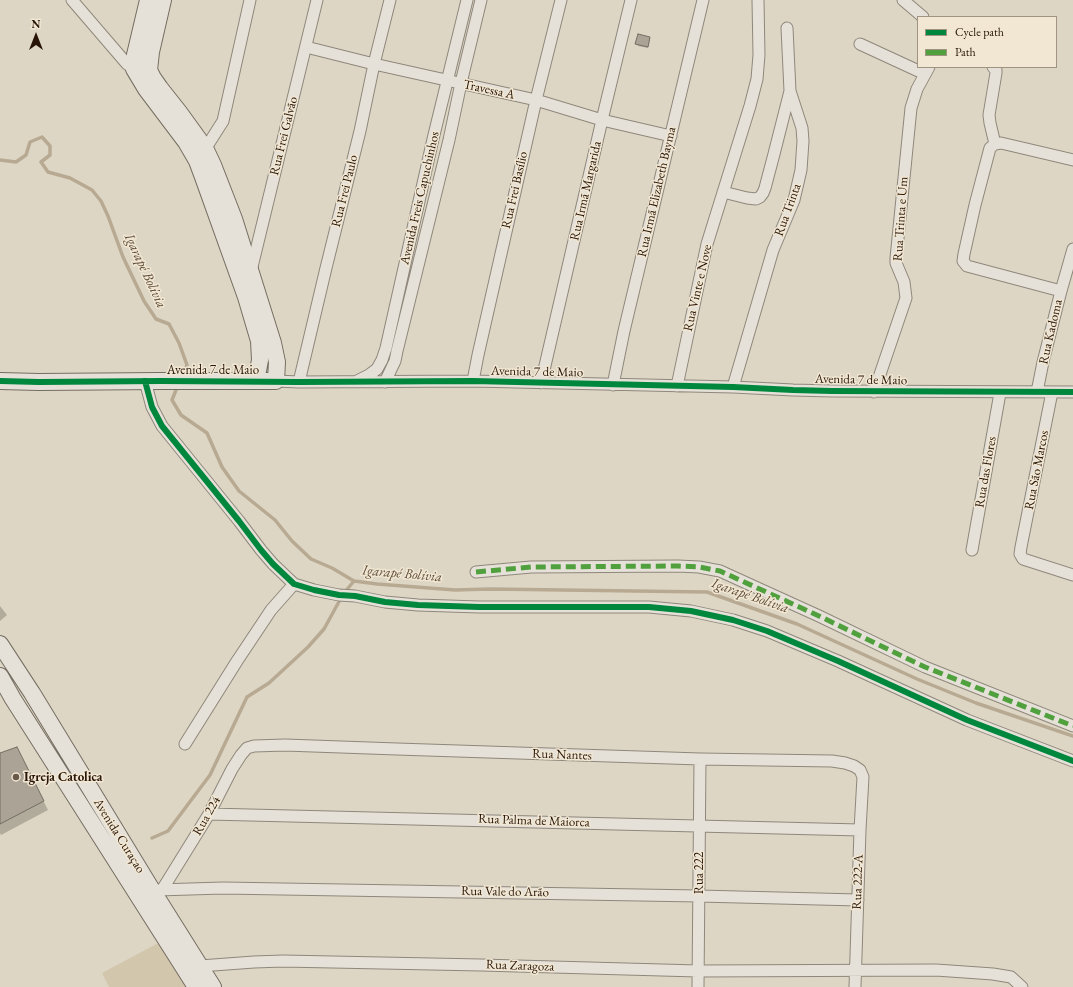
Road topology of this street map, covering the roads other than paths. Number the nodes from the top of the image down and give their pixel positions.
1 (72, 0) edge
2 (148, 0) edge
3 (163, 0) edge
4 (250, 0) edge
5 (317, 0) edge
6 (390, 0) edge
7 (467, 0) edge
8 (481, 0) edge
9 (561, 0) edge
10 (631, 0) edge
11 (703, 0) edge
12 (758, 0) edge
13 (903, 0) edge
14 (921, 16) edge
15 (787, 28) dead end
16 (860, 44) dead end
17 (306, 47) junction
18 (374, 64) junction
19 (917, 66) edge
20 (994, 68) edge
21 (141, 69) junction
22 (927, 70) edge
23 (448, 80) junction
24 (461, 83) junction
25 (790, 91) junction
26 (536, 100) junction
27 (602, 120) junction
28 (671, 136) junction
29 (995, 144) junction
30 (205, 148) junction
31 (1073, 160) edge
32 (197, 161) junction
33 (723, 192) junction
34 (1073, 249) edge
35 (251, 271) junction
36 (1061, 290) junction
37 (0, 381) edge
38 (153, 381) junction
39 (256, 381) junction
40 (276, 382) junction
41 (299, 382) junction
42 (354, 382) junction
43 (385, 382) junction
44 (473, 382) junction
45 (541, 383) junction
46 (613, 385) junction
47 (677, 386) junction
48 (733, 387) junction
49 (874, 392) junction
50 (1037, 392) junction
51 (1052, 392) junction
52 (1073, 392) edge
53 (1000, 393) junction
54 (972, 550) dead end
55 (476, 572) dead end
56 (1073, 575) edge
57 (294, 584) junction
58 (0, 644) edge
59 (0, 676) edge
60 (7, 698) edge
61 (1073, 726) edge
62 (185, 744) dead end
63 (254, 746) joint
64 (700, 759) junction
65 (1073, 761) edge
66 (863, 777) joint
67 (92, 792) junction
68 (76, 798) junction
69 (209, 814) junction
70 (699, 826) junction
71 (860, 830) junction
72 (157, 890) junction
73 (699, 896) junction
74 (858, 900) junction
75 (193, 968) junction
76 (698, 971) junction
77 (855, 971) junction
78 (196, 987) edge
79 (213, 987) edge
80 (698, 987) edge
81 (855, 987) edge
82 (1022, 987) edge

1 - 21 street
2 - 21 street
3 - 21 street
4 - 30 street
5 - 17 street, Rua Frei Galvão
6 - 18 street, Rua Frei Paulo
7 - 23 street, Avenida Freis Capuchinhos
8 - 24 street, Avenida Freis Capuchinhos
9 - 26 street, Rua Frei Basílio
10 - 27 street, Rua Irmã Margarida
11 - 28 street, Rua Irmã Elizabeth Bayma
12 - 33 street, Rua Vinte e Nove
13 - 14 street
15 - 25 street, Rua Trinta
16 - 19 street
17 - 18 street, Travessa A
17 - 35 street, Rua Frei Galvão
18 - 23 street, Travessa A
18 - 41 street, Rua Frei Paulo
20 - 29 street
21 - 30 street
21 - 32 street
22 - 49 street, Rua Trinta e Um
23 - 24 street, Travessa A
23 - 42 street, Avenida Freis Capuchinhos
24 - 26 street, Travessa A
24 - 43 street, Avenida Freis Capuchinhos
25 - 33 street
25 - 48 street, Rua Trinta
26 - 27 street, Travessa A
26 - 44 street, Rua Frei Basílio
27 - 28 street, Travessa A
27 - 45 street, Rua Irmã Margarida
28 - 46 street, Rua Irmã Elizabeth Bayma
29 - 31 street
29 - 36 street
30 - 32 street
30 - 35 street
32 - 39 street
33 - 47 street, Rua Vinte e Nove
34 - 36 street, Rua Kadoma
35 - 40 street
36 - 50 street, Rua Kadoma
37 - 38 street, Avenida 7 de Maio
38 - 39 street, Avenida 7 de Maio
38 - 57 street
39 - 40 street, Avenida 7 de Maio
40 - 41 street, Avenida 7 de Maio
41 - 42 street, Avenida 7 de Maio
42 - 43 street, Avenida 7 de Maio
43 - 44 street, Avenida 7 de Maio
44 - 45 street, Avenida 7 de Maio
45 - 46 street, Avenida 7 de Maio
46 - 47 street, Avenida 7 de Maio
47 - 48 street, Avenida 7 de Maio
48 - 49 street, Avenida 7 de Maio
49 - 53 street, Avenida 7 de Maio
50 - 51 street, Avenida 7 de Maio
50 - 53 street, Avenida 7 de Maio
51 - 52 street, Avenida 7 de Maio
51 - 56 street, Rua São Marcos
53 - 54 street, Rua das Flores
55 - 61 street
57 - 62 street
57 - 65 street
58 - 67 street, Avenida Curaçao
59 - 60 street, Avenida Curaçao
60 - 68 street, Avenida Curaçao
63 - 64 street, Rua Nantes
63 - 69 street, Rua 224
64 - 66 street, Rua Nantes
64 - 70 street, Rua 222
66 - 71 street, Rua 222-A
67 - 68 street
67 - 72 street, Avenida Curaçao
68 - 75 street, Avenida Curaçao
69 - 70 street, Rua Palma de Maiorca
69 - 72 street, Rua 224
70 - 71 street, Rua Palma de Maiorca
70 - 73 street, Rua 222
71 - 74 street, Rua 222-A
72 - 73 street, Rua Vale do Arão
72 - 75 street, Avenida Curaçao
73 - 74 street, Rua Vale do Arão
73 - 76 street, Rua 222
74 - 77 street, Rua 222-A
75 - 76 street, Rua Zaragoza
75 - 78 street, Avenida Curaçao
75 - 79 street, Avenida Curaçao
76 - 77 street, Rua Zaragoza
76 - 80 street, Rua 222
77 - 81 street, Rua 222-A
77 - 82 street, Rua Zaragoza

